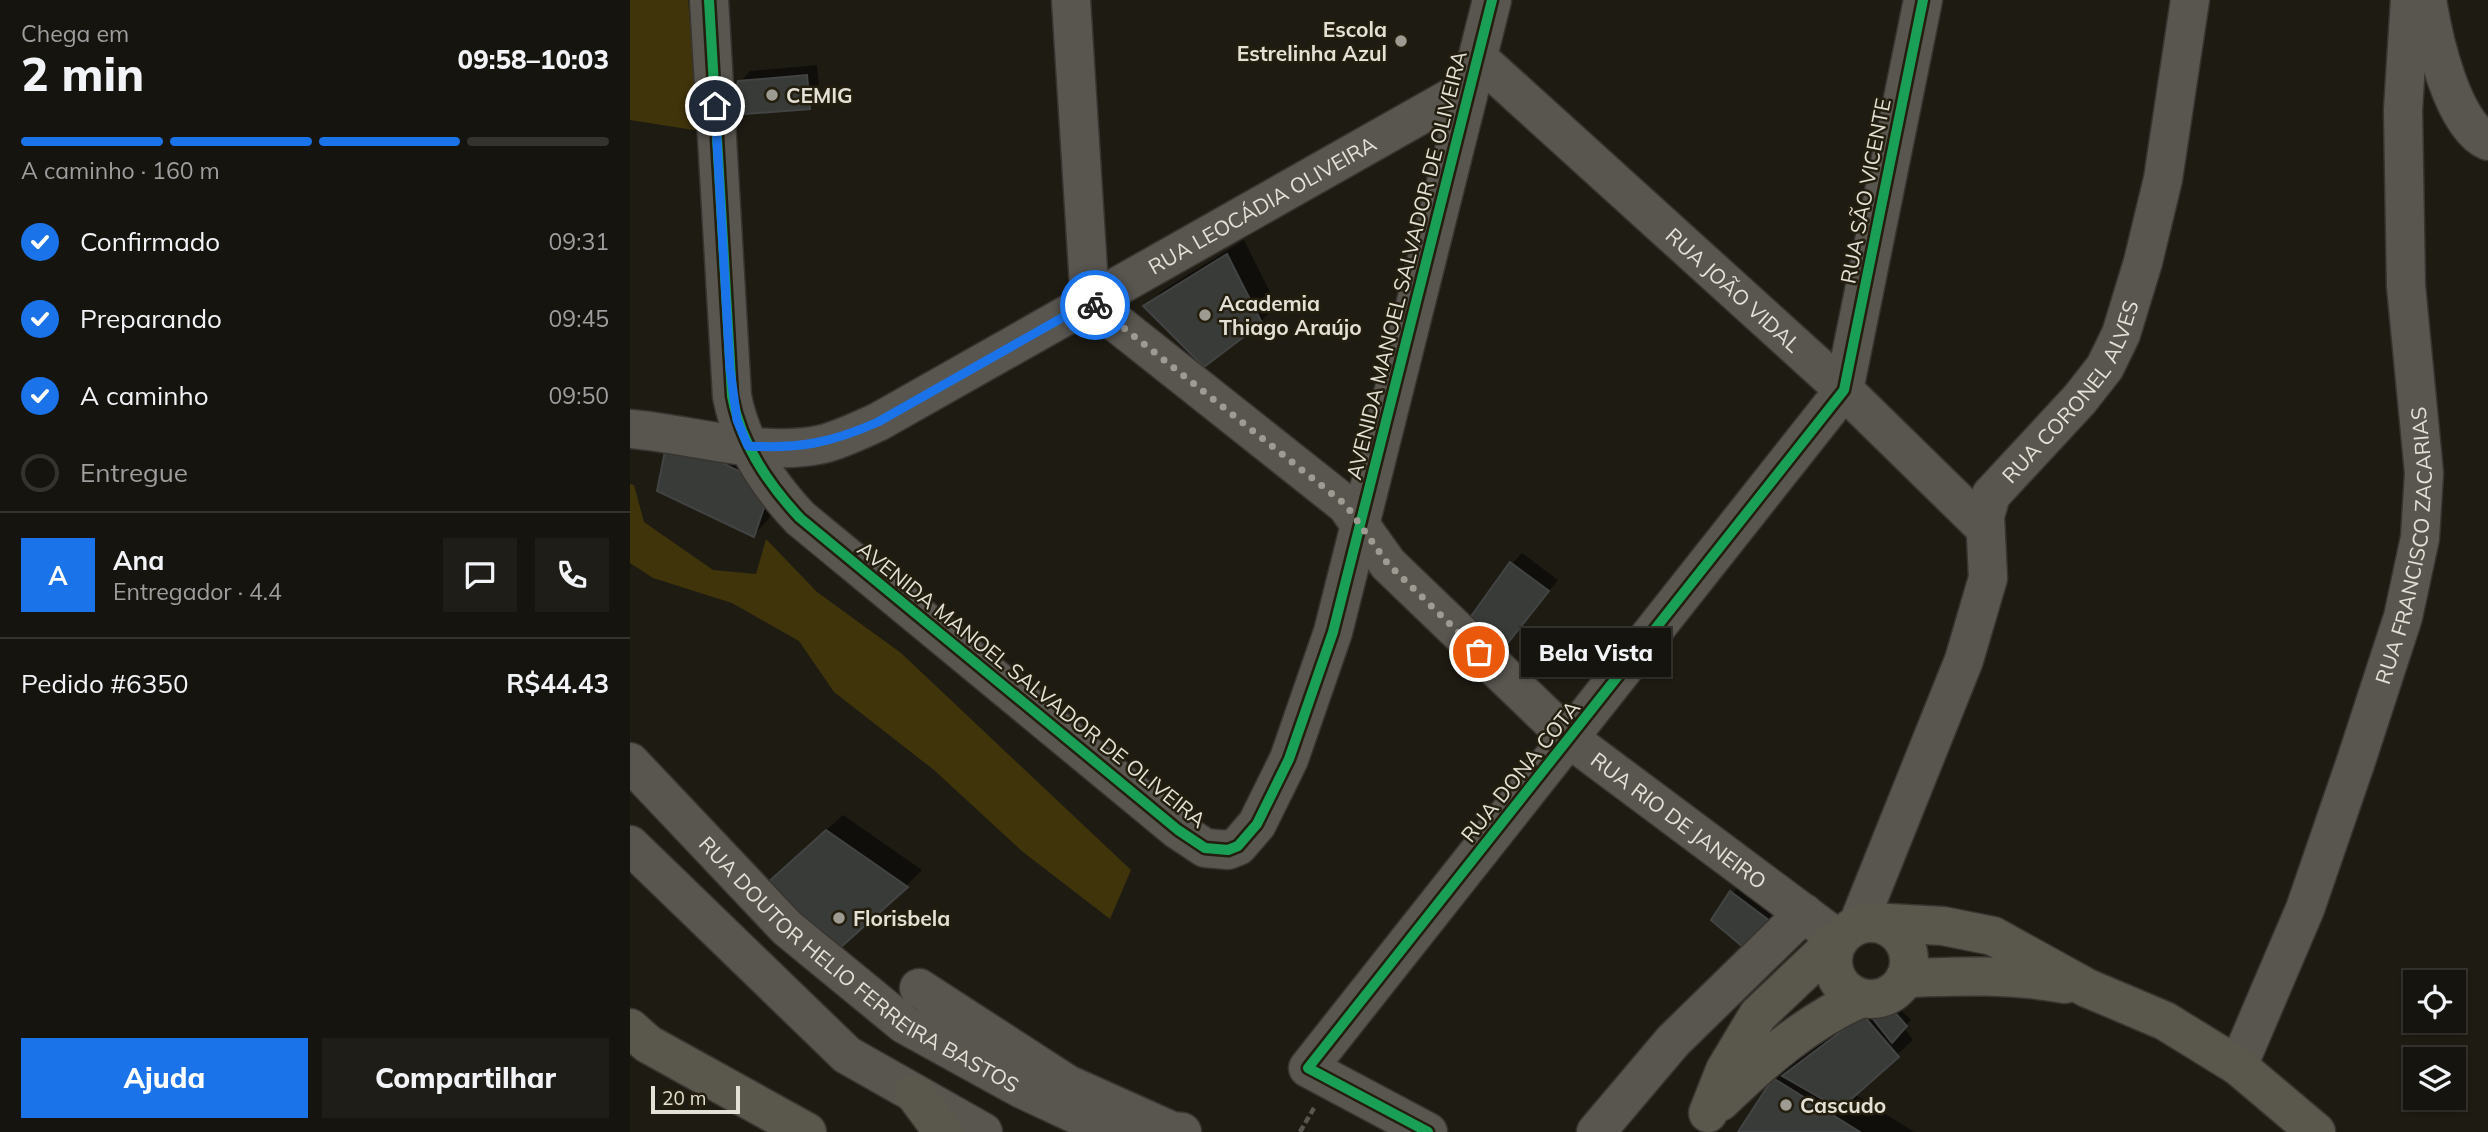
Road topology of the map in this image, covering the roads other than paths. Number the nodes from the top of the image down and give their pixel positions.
1 (709, 0) edge
2 (1071, 0) edge
3 (1492, 0) edge
4 (1923, 0) edge
5 (2190, 0) edge
6 (2410, 0) edge
7 (2427, 0) edge
8 (1474, 72) junction
9 (2488, 141) edge
10 (1090, 302) junction
11 (1844, 390) junction
12 (630, 429) edge
13 (748, 446) junction
14 (1361, 526) junction
15 (1985, 528) junction
16 (1570, 739) junction
17 (630, 762) edge
18 (630, 845) edge
19 (1804, 914) junction
20 (1856, 928) junction
21 (1905, 978) junction
22 (919, 988) dead end
23 (2087, 988) junction
24 (1861, 998) junction
25 (636, 1037) edge
26 (2238, 1066) junction
27 (914, 1093) junction
28 (1700, 1123) edge
29 (808, 1132) edge
30 (943, 1132) edge
31 (982, 1132) edge
32 (1114, 1132) edge
33 (1182, 1132) edge
34 (1427, 1132) edge
35 (1596, 1132) edge
36 (2316, 1132) edge

1 - 13 street, AVENIDA MANOEL SALVADOR DE OLIVEIRA
2 - 10 street
3 - 8 street, AVENIDA MANOEL SALVADOR DE OLIVEIRA
4 - 11 street, RUA SÃO VICENTE
5 - 15 street, RUA CORONEL ALVES
6 - 26 street, RUA FRANCISCO ZACARIAS
7 - 9 street
8 - 10 street, RUA LEOCÁDIA OLIVEIRA
8 - 11 street, RUA JOÃO VIDAL
8 - 14 street, AVENIDA MANOEL SALVADOR DE OLIVEIRA
10 - 13 street, RUA LEOCÁDIA OLIVEIRA
10 - 14 street, RUA RIO DE JANEIRO
11 - 15 street, RUA JOÃO VIDAL
11 - 16 street, RUA DONA COTA
12 - 13 street, RUA LEOCÁDIA OLIVEIRA
13 - 14 street, AVENIDA MANOEL SALVADOR DE OLIVEIRA
14 - 16 street, RUA RIO DE JANEIRO
15 - 20 street, RUA CORONEL ALVES
16 - 19 street, RUA RIO DE JANEIRO
16 - 34 street, RUA DONA COTA
17 - 32 street, RUA DOUTOR HELIO FERREIRA BASTOS
18 - 27 street
19 - 20 street, RUA RIO DE JANEIRO
19 - 35 street
20 - 21 main road
20 - 23 main road
20 - 24 main road
20 - 28 main road
21 - 23 main road
21 - 24 main road
22 - 33 street
23 - 26 main road
24 - 28 main road
25 - 29 main road
26 - 36 main road
27 - 30 main road
27 - 31 street

